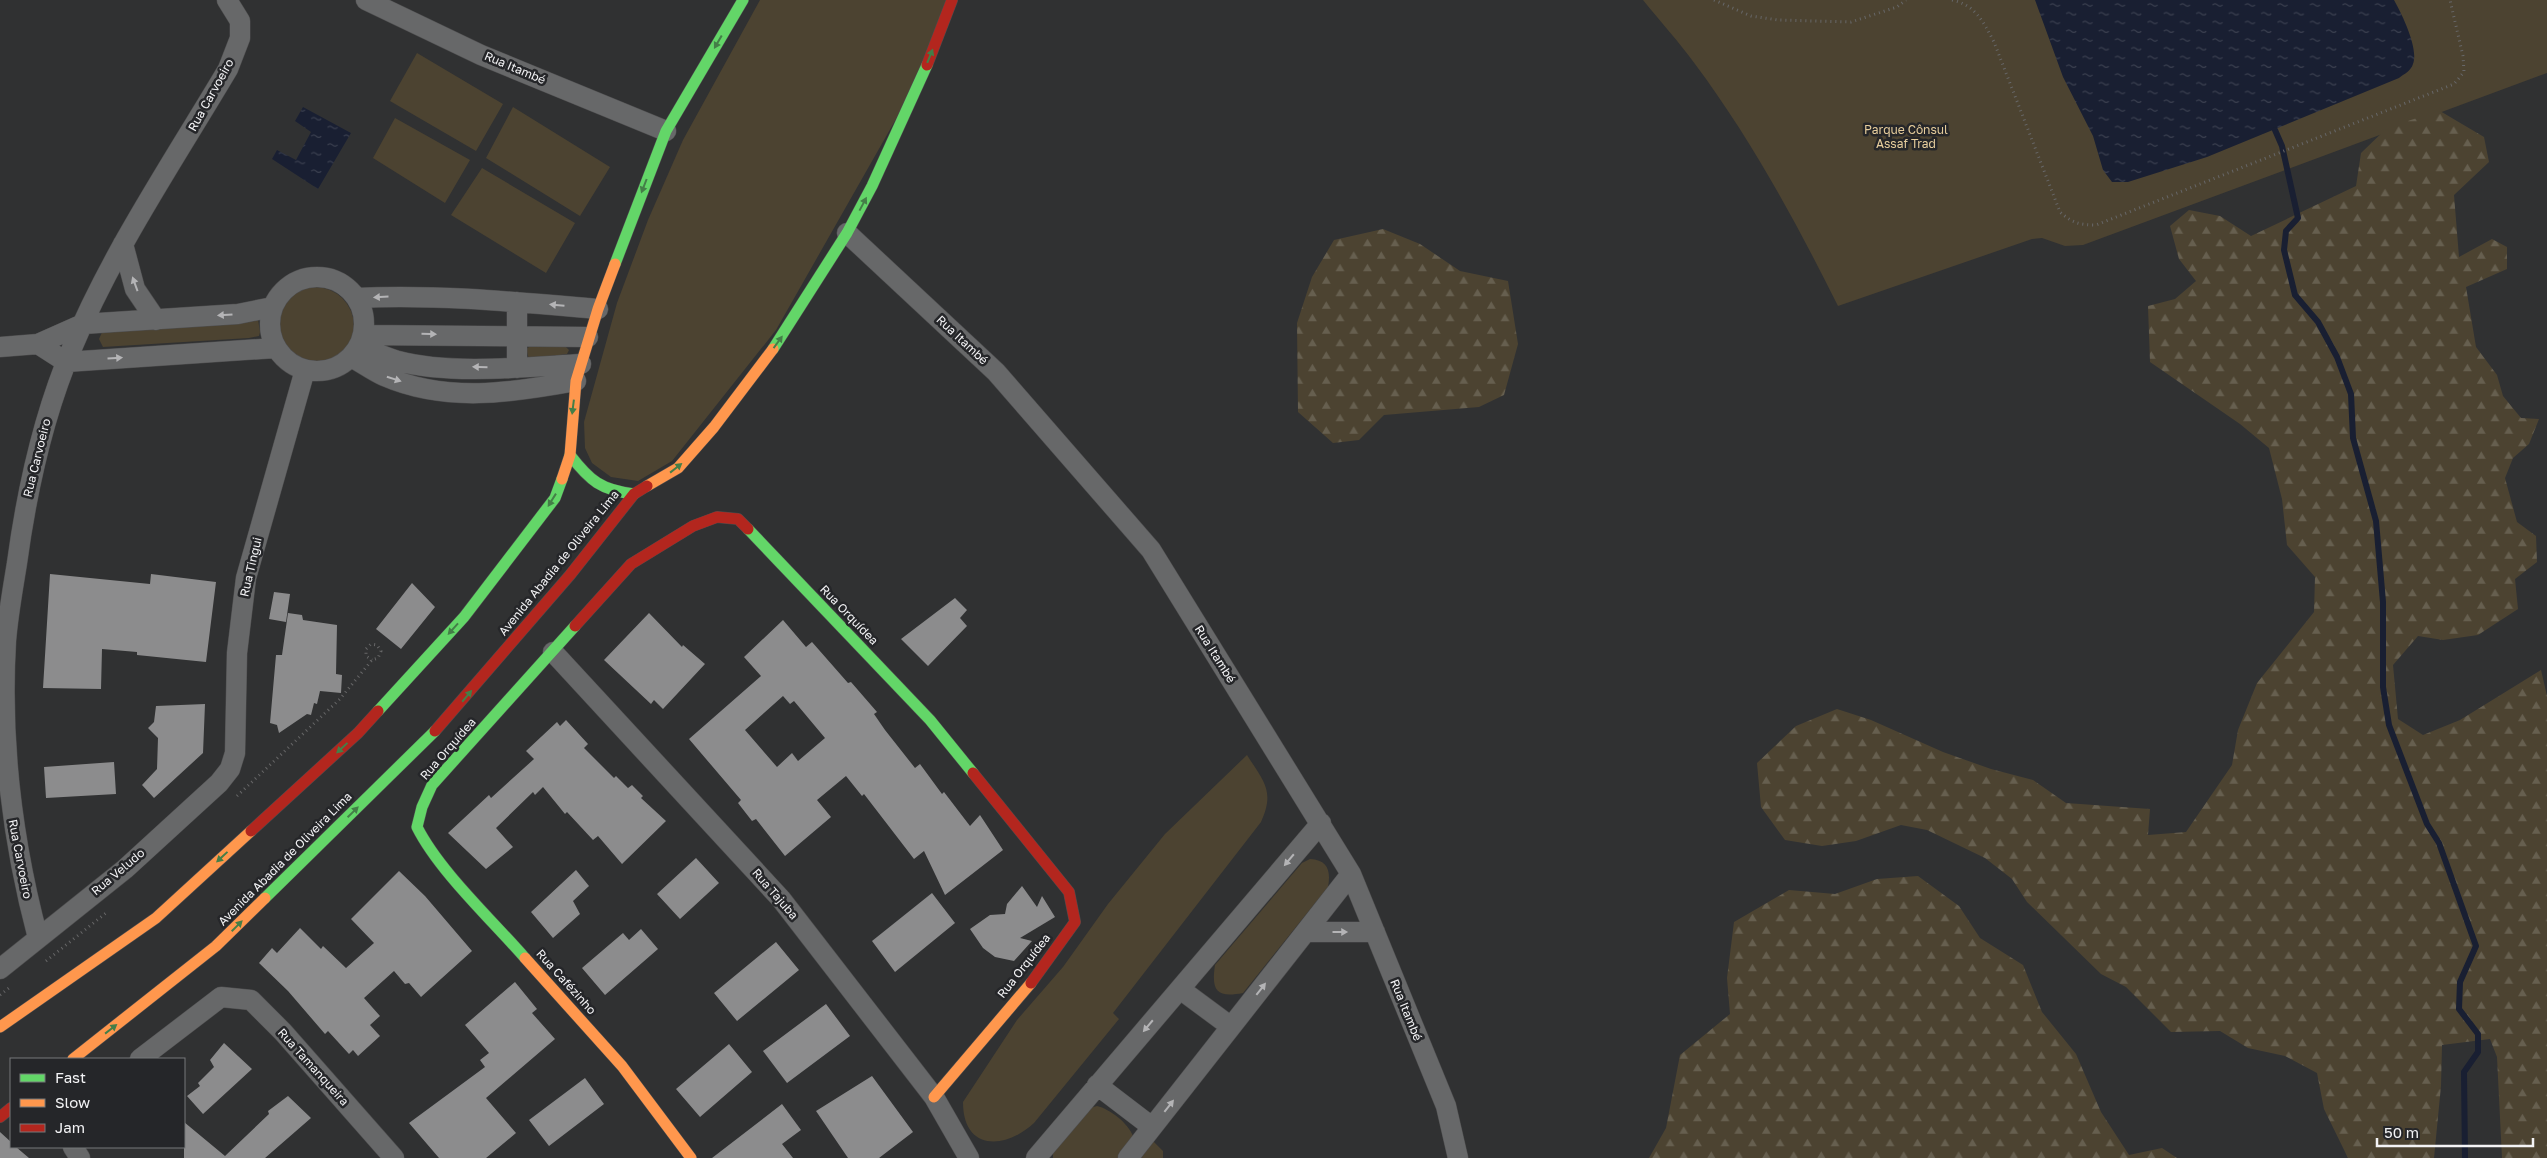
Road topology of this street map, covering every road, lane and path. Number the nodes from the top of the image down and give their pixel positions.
1 (227, 0) edge
2 (366, 0) edge
3 (743, 0) edge
4 (952, 0) edge
5 (1714, 0) edge
6 (1906, 0) edge
7 (1952, 0) edge
8 (2450, 0) edge
9 (666, 131) junction
10 (847, 233) junction
11 (123, 244) junction
12 (356, 298) junction
13 (517, 302) junction
14 (273, 307) junction
15 (598, 309) junction
16 (156, 320) junction
17 (83, 324) junction
18 (518, 336) junction
19 (588, 337) junction
20 (38, 344) junction
21 (357, 346) junction
22 (0, 347) edge
23 (276, 348) junction
24 (66, 362) junction
25 (431, 367) junction
26 (517, 368) junction
27 (305, 370) junction
28 (578, 373) junction
29 (430, 390) junction
30 (570, 455) junction
31 (634, 494) junction
32 (553, 652) junction
33 (372, 660) joint
34 (230, 768) joint
35 (1321, 823) junction
36 (417, 828) joint
37 (1351, 874) junction
38 (1306, 932) junction
39 (1374, 932) junction
40 (38, 938) junction
41 (0, 969) edge
42 (1180, 988) junction
43 (1230, 1026) junction
44 (0, 1027) edge
45 (74, 1058) edge
46 (141, 1058) edge
47 (1097, 1086) junction
48 (934, 1097) junction
49 (10, 1109) edge
50 (0, 1117) edge
51 (1152, 1127) junction
52 (394, 1158) edge
53 (691, 1158) edge
54 (969, 1158) edge
55 (1036, 1158) edge
56 (1128, 1158) edge
57 (1458, 1158) edge

1 - 11 street, Rua Carvoeiro
2 - 9 street, Rua Itambé
3 -> 9 street
10 -> 4 street, Avenida Abadia de Oliveira Lima
5 - 6 path
7 - 8 path
9 -> 15 street
31 -> 10 street, Avenida Abadia de Oliveira Lima
10 - 35 street, Rua Itambé
16 -> 11 street
11 - 17 street, Rua Carvoeiro
13 -> 12 street
12 - 14 street
12 - 21 street
15 -> 13 street
13 - 18 street
14 -> 16 street
14 - 23 street
15 - 19 street
16 - 17 street
17 - 20 street
17 - 24 street, Rua Carvoeiro
18 - 19 street
21 -> 18 street
18 - 26 street
19 - 28 street
20 - 22 street
20 - 24 street
21 - 25 street
21 - 27 street
21 -> 29 street
24 -> 23 street
23 - 27 street
24 - 40 street, Rua Carvoeiro
26 -> 25 street
25 - 29 street
26 - 28 street
27 - 34 street, Rua Tingui
28 - 29 street
28 -> 30 street
30 - 31 street
30 -> 44 street
45 -> 31 street, Avenida Abadia de Oliveira Lima
32 - 36 street, Rua Orquídea
32 - 48 street, Rua Tajuba
32 - 48 street, Rua Orquídea
33 - 33 path
34 - 40 street, Rua Veludo
35 - 37 street, Rua Itambé
35 -> 42 street
36 - 53 street, Rua Cafézinho
37 - 38 street
37 - 39 street, Rua Itambé
38 -> 39 street
43 -> 38 street
39 - 57 street, Rua Itambé
40 - 41 street, Rua Veludo
42 - 43 street
42 -> 47 street
51 -> 43 street
46 - 52 street, Rua Tamanqueira
47 - 51 street
47 - 55 street
48 - 54 street, Rua Tajuba
49 - 50 street
51 - 56 street

